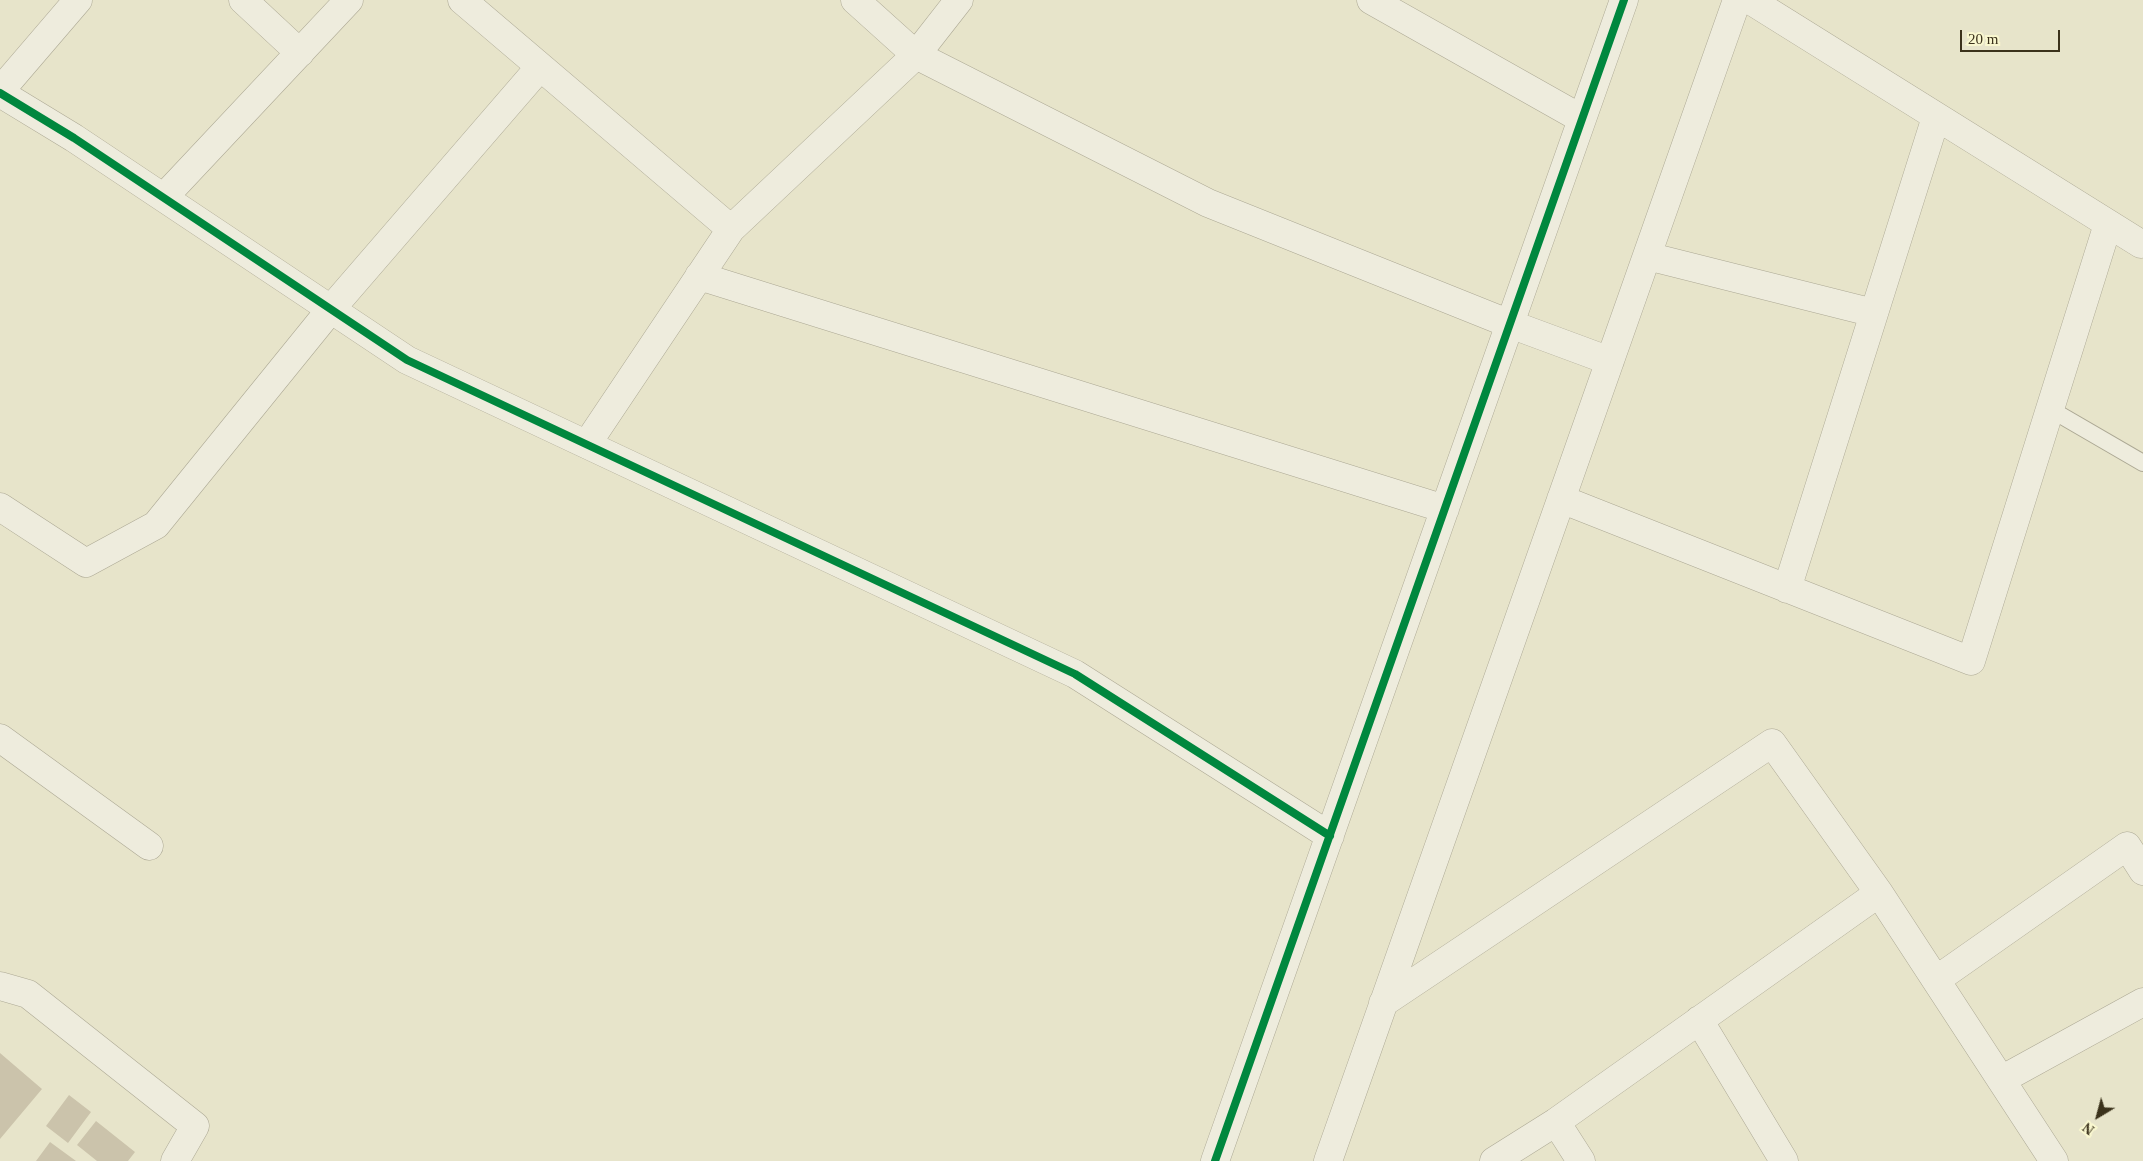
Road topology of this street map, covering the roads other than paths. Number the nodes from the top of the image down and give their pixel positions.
1 (78, 0) edge
2 (242, 0) edge
3 (349, 0) edge
4 (462, 0) edge
5 (855, 0) edge
6 (959, 0) edge
7 (1370, 0) edge
8 (1624, 0) edge
9 (1737, 0) edge
10 (1750, 0) edge
11 (300, 53) junction
12 (916, 55) junction
13 (540, 66) junction
14 (0, 92) edge
15 (1936, 116) junction
16 (1582, 119) junction
17 (164, 197) junction
18 (2108, 224) junction
19 (731, 228) junction
20 (2142, 245) edge
21 (1647, 256) junction
22 (699, 276) junction
23 (330, 309) junction
24 (1874, 314) junction
25 (1510, 324) junction
26 (1610, 361) junction
27 (2050, 409) junction
28 (588, 444) junction
29 (2143, 462) edge
30 (1561, 500) junction
31 (0, 507) edge
32 (1445, 509) junction
33 (1787, 589) junction
34 (0, 738) edge
35 (1330, 836) junction
36 (149, 846) dead end
37 (2143, 870) edge
38 (1879, 893) junction
39 (1936, 980) junction
40 (0, 986) edge
41 (2143, 1002) edge
42 (1383, 1003) junction
43 (1699, 1020) junction
44 (2001, 1080) junction
45 (1556, 1122) junction
46 (175, 1161) edge
47 (1215, 1161) edge
48 (1328, 1161) edge
49 (1494, 1161) edge
50 (1581, 1161) edge
51 (1784, 1161) edge
52 (2054, 1161) edge

1 - 14 street
2 - 11 street
3 - 11 street
4 - 13 street
5 - 12 street
6 - 12 street
7 - 16 street
8 - 16 street
9 - 21 street
10 - 15 street
11 - 17 street
12 - 19 street
12 - 25 street
13 - 19 street
13 - 23 street
14 - 17 street
15 - 18 street
15 - 24 street
16 - 25 street
17 - 23 street
18 - 20 street
18 - 27 street
19 - 22 street
21 - 24 street
21 - 26 street
22 - 28 street
22 - 32 street
23 - 28 street
23 - 31 street
24 - 33 street
25 - 26 street
25 - 32 street
26 - 30 street
27 - 29 lane
27 - 33 street
28 - 35 street
30 - 33 street
30 - 42 street
32 - 35 street
34 - 36 street
35 - 47 street
37 - 39 street
38 - 39 street
38 - 42 street
38 - 43 street
39 - 44 street
40 - 46 street
41 - 44 street
42 - 48 street
43 - 45 street
43 - 51 street
44 - 52 street
45 - 49 street
45 - 50 street

